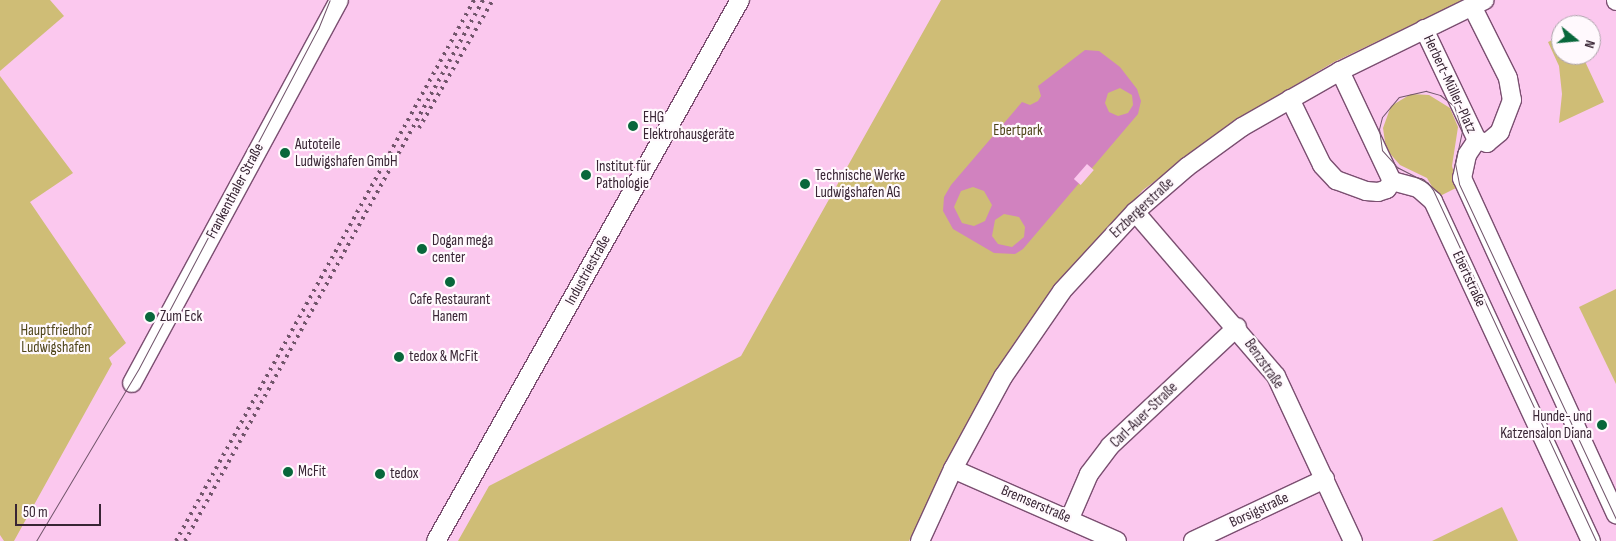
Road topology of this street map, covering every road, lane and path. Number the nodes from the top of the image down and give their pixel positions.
1 (340, 0) edge
2 (740, 0) edge
3 (1478, 3) edge
4 (1424, 29) junction
5 (1340, 72) junction
6 (1290, 99) junction
7 (1477, 140) junction
8 (1392, 181) junction
9 (1135, 212) junction
10 (1237, 327) junction
11 (132, 383) dead end
12 (954, 469) junction
13 (1325, 479) junction
14 (1616, 514) edge
15 (1070, 518) junction
16 (436, 541) edge
17 (920, 541) edge
18 (1117, 541) edge
19 (1193, 541) edge
20 (1354, 541) edge
21 (1591, 541) edge

1 - 11 street, Frankenthaler Straße
2 - 16 street, Industriestraße
3 - 4 street, Erzbergerstraße
3 - 7 street
4 - 5 street, Erzbergerstraße
4 - 7 street, Herbert-Müller-Platz
5 - 6 street, Erzbergerstraße
5 - 8 street
6 - 8 street
6 - 9 street, Erzbergerstraße
7 - 14 street
8 - 21 street, Ebertstraße
9 - 10 street, Benzstraße
9 - 12 street, Erzbergerstraße
10 - 13 street, Benzstraße
10 - 15 street, Carl-Auer-Straße
12 - 15 street, Bremserstraße
12 - 17 street, Erzbergerstraße
13 - 19 street, Borsigstraße
13 - 20 street, Benzstraße
15 - 18 street, Bremserstraße

